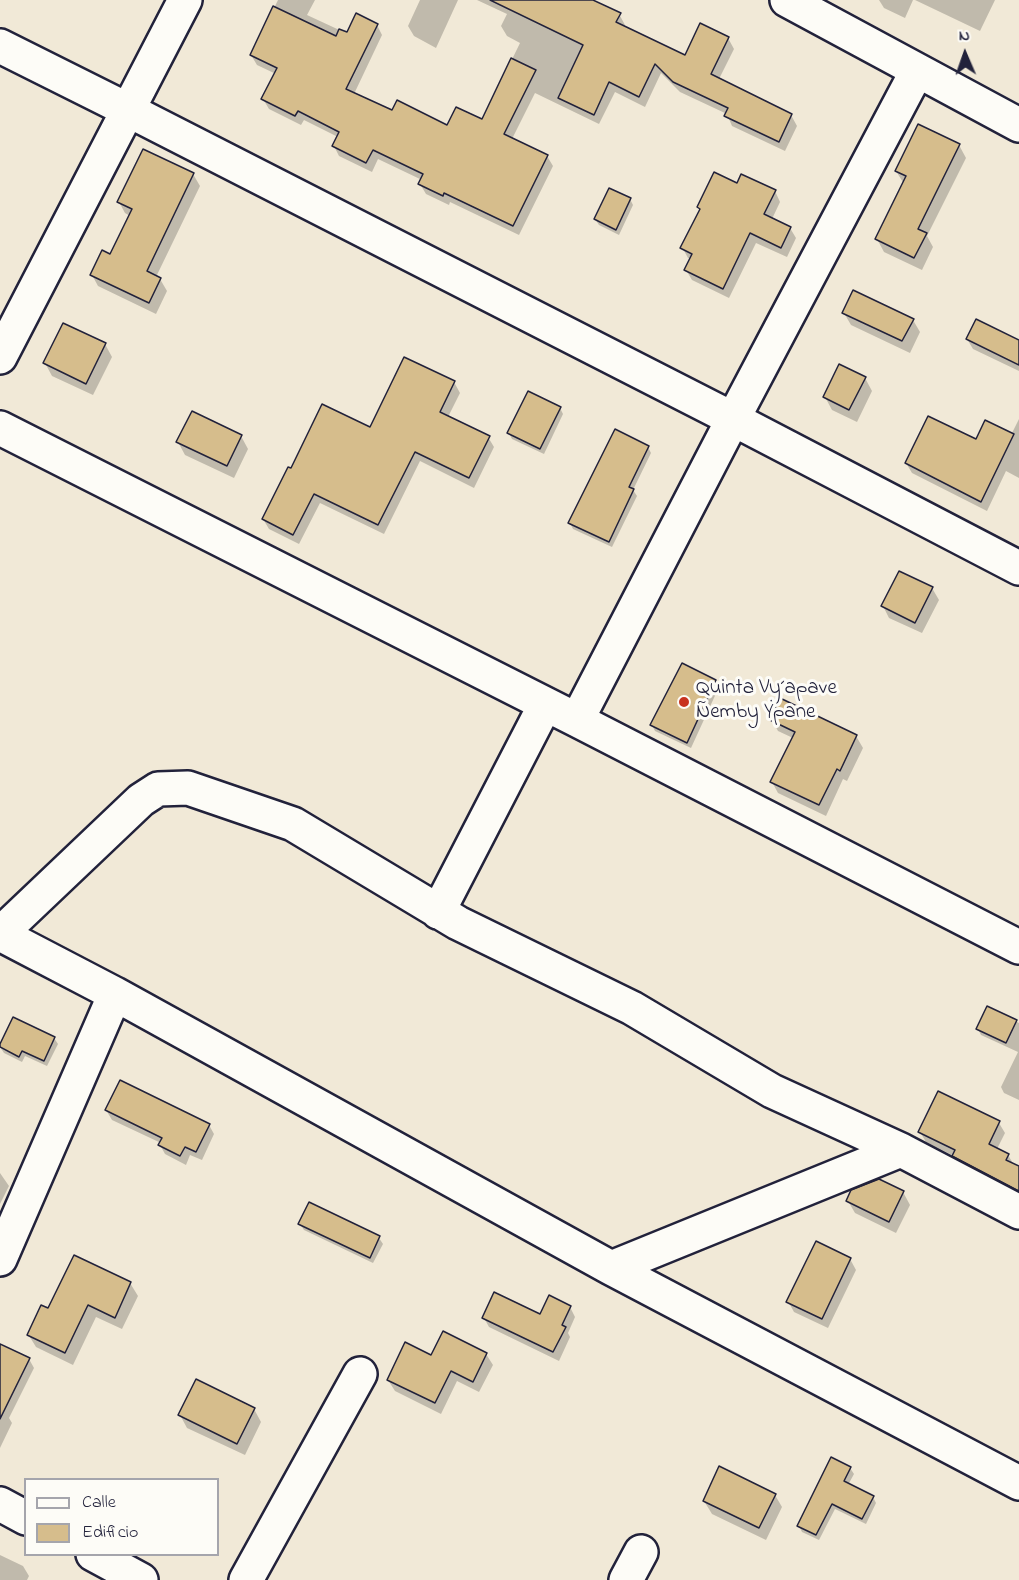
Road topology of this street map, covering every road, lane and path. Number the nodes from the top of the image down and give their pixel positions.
1 (185, 0) edge
2 (786, 0) edge
3 (0, 46) edge
4 (917, 71) junction
5 (128, 110) junction
6 (1019, 125) edge
7 (0, 357) edge
8 (733, 419) junction
9 (0, 428) edge
10 (1019, 568) edge
11 (545, 705) junction
12 (577, 720) junction
13 (438, 912) junction
14 (0, 934) edge
15 (1019, 947) edge
16 (115, 994) junction
17 (901, 1150) junction
18 (1019, 1212) edge
19 (0, 1259) edge
20 (611, 1268) junction
21 (360, 1374) dead end
22 (1019, 1483) edge
23 (0, 1504) edge
24 (24, 1517) edge
25 (97, 1556) edge
26 (141, 1580) edge
27 (246, 1580) edge

1 - 5 street
2 - 4 street
3 - 5 street
4 - 6 street
4 - 8 street
5 - 7 street
5 - 8 street
8 - 10 street
8 - 12 street
9 - 11 street
11 - 12 street
11 - 13 street
12 - 15 street
13 - 14 street
13 - 17 street
14 - 16 street
16 - 19 street
16 - 20 street
17 - 18 street
17 - 20 street
20 - 22 street
21 - 27 street
23 - 24 street
25 - 26 street

